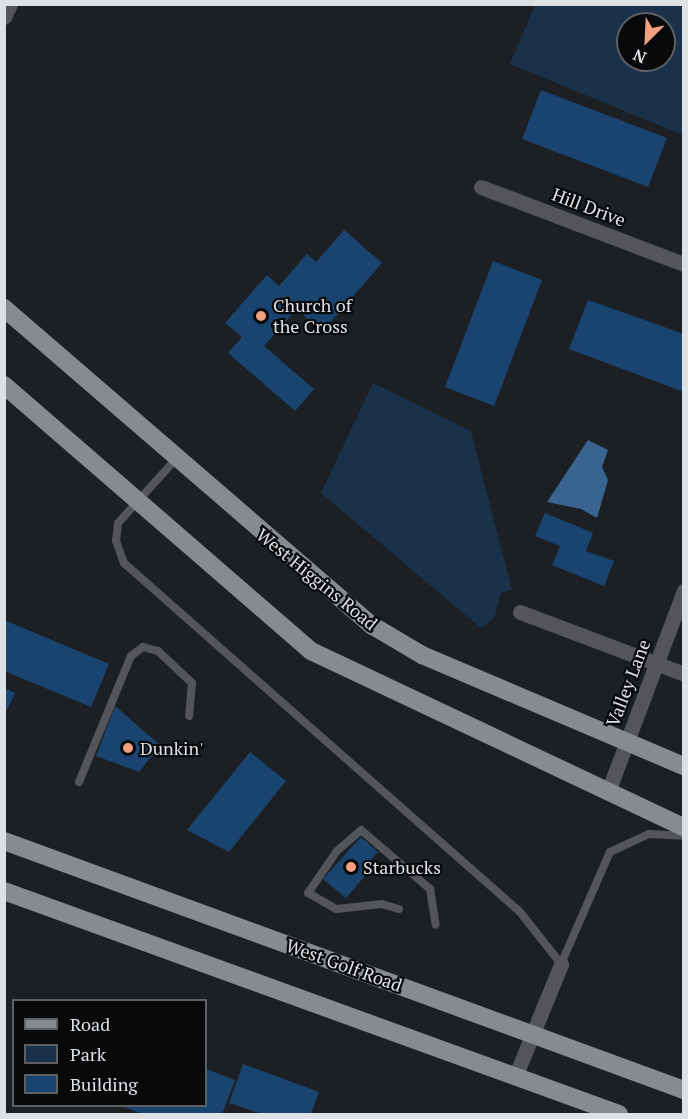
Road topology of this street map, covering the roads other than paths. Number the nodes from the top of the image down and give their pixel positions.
1 (10, 4) edge
2 (4, 17) edge
3 (481, 187) dead end
4 (684, 264) edge
5 (4, 308) edge
6 (4, 385) edge
7 (175, 460) junction
8 (136, 504) junction
9 (684, 591) edge
10 (520, 612) dead end
11 (655, 664) junction
12 (684, 674) edge
13 (189, 716) dead end
14 (626, 742) junction
15 (684, 766) edge
16 (79, 782) dead end
17 (609, 789) junction
18 (684, 826) edge
19 (684, 836) edge
20 (4, 841) edge
21 (4, 891) edge
22 (399, 909) dead end
23 (436, 925) dead end
24 (561, 964) junction
25 (532, 1035) junction
26 (515, 1077) junction
27 (684, 1090) edge
28 (619, 1114) edge

1 - 2 street
3 - 4 street, Hill Drive
5 - 7 main road, West Higgins Road
6 - 8 main road
7 - 8 lane
7 - 14 main road, West Higgins Road
8 - 17 main road
8 - 24 lane
9 - 11 street, Valley Lane
10 - 11 street
11 - 12 street
11 - 14 street, Valley Lane
13 - 16 lane
14 - 15 main road, West Higgins Road
14 - 17 street, Valley Lane
17 - 18 main road
19 - 24 lane
20 - 25 main road, West Golf Road
21 - 26 main road
22 - 23 lane
24 - 25 street
25 - 26 street
25 - 27 main road, West Golf Road
26 - 28 main road

